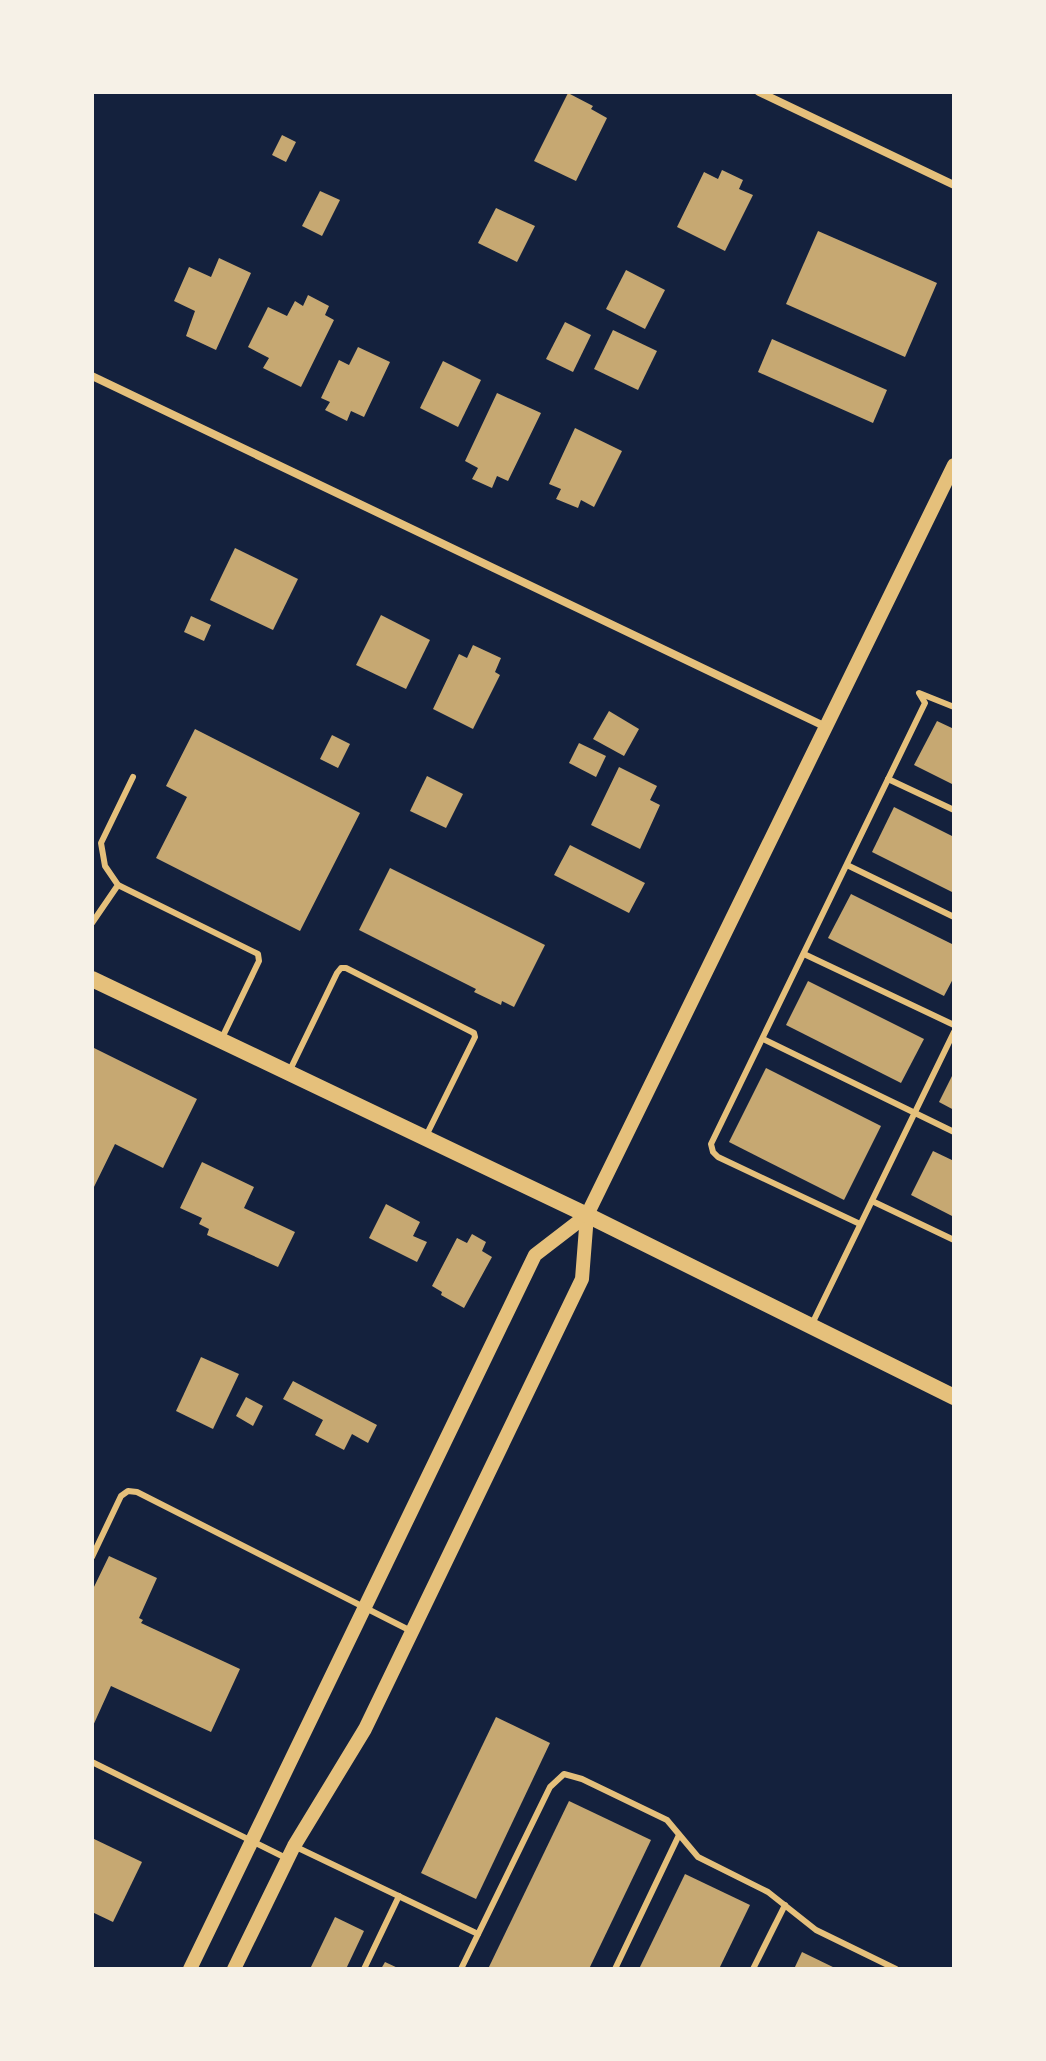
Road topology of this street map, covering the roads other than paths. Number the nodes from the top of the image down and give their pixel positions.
1 (759, 92) edge
2 (954, 185) edge
3 (92, 376) edge
4 (954, 465) edge
5 (954, 707) edge
6 (824, 726) junction
7 (133, 777) dead end
8 (888, 779) junction
9 (954, 810) edge
10 (847, 865) junction
11 (118, 885) junction
12 (954, 917) edge
13 (92, 923) edge
14 (804, 954) junction
15 (92, 979) edge
16 (954, 1025) edge
17 (954, 1032) edge
18 (763, 1039) junction
19 (221, 1040) junction
20 (289, 1072) junction
21 (915, 1113) junction
22 (954, 1132) edge
23 (426, 1138) junction
24 (872, 1201) junction
25 (587, 1215) junction
26 (860, 1224) junction
27 (954, 1240) edge
28 (811, 1326) junction
29 (954, 1397) edge
30 (92, 1557) edge
31 (365, 1608) junction
32 (411, 1631) junction
33 (92, 1762) edge
34 (679, 1835) junction
35 (252, 1842) junction
36 (291, 1852) junction
37 (399, 1896) junction
38 (785, 1905) junction
39 (478, 1934) junction
40 (190, 1969) edge
41 (234, 1969) edge
42 (364, 1969) edge
43 (461, 1969) edge
44 (615, 1969) edge
45 (753, 1969) edge
46 (895, 1969) edge

1 - 2 street
3 - 6 street
4 - 6 street
5 - 8 lane
6 - 25 street
7 - 11 lane
8 - 9 lane
8 - 10 lane
10 - 12 lane
10 - 14 lane
11 - 13 lane
11 - 19 lane
14 - 16 lane
14 - 18 lane
15 - 19 main road
17 - 21 lane
18 - 21 lane
18 - 26 lane
19 - 20 main road
20 - 23 main road
20 - 23 lane
21 - 22 lane
21 - 24 lane
23 - 25 main road
24 - 26 lane
24 - 27 lane
25 - 28 main road
25 - 31 street
25 - 32 street
26 - 28 lane
28 - 29 main road
30 - 31 lane
31 - 32 lane
31 - 35 street
32 - 36 street
33 - 35 lane
34 - 38 lane
34 - 39 lane
34 - 44 lane
35 - 36 lane
35 - 40 street
36 - 37 lane
36 - 41 street
37 - 39 lane
37 - 42 lane
38 - 45 lane
38 - 46 lane
39 - 43 lane

